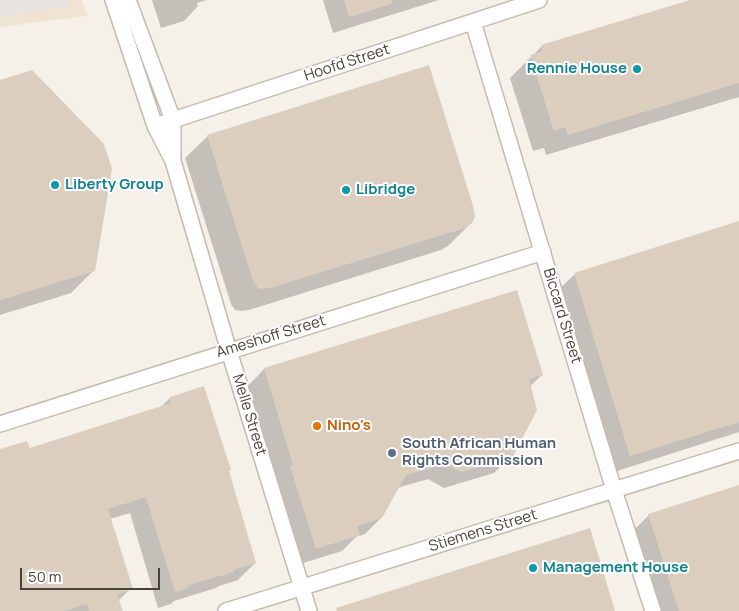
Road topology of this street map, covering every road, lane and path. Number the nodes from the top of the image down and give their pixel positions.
1 (113, 0) edge
2 (128, 0) edge
3 (540, 0) edge
4 (473, 22) junction
5 (173, 120) junction
6 (155, 126) junction
7 (173, 161) junction
8 (543, 252) junction
9 (229, 351) junction
10 (0, 424) edge
11 (739, 451) edge
12 (614, 490) junction
13 (302, 587) junction
14 (226, 611) edge
15 (309, 611) edge
16 (653, 611) edge

1 - 6 street, Melle Street
2 - 5 street, Melle Street
3 - 4 street, Hoofd Street
4 - 5 street, Hoofd Street
4 - 8 street, Biccard Street
5 - 6 street, Hoofd Street
5 - 7 street, Melle Street
6 - 7 street, Melle Street
7 - 9 street, Melle Street
8 - 9 street, Ameshoff Street
8 - 12 street, Biccard Street
9 - 10 street, Ameshoff Street
9 - 13 street, Melle Street
11 - 12 street, Stiemens Street
12 - 13 street, Stiemens Street
12 - 16 street, Biccard Street
13 - 14 street, Stiemens Street
13 - 15 street, Melle Street

